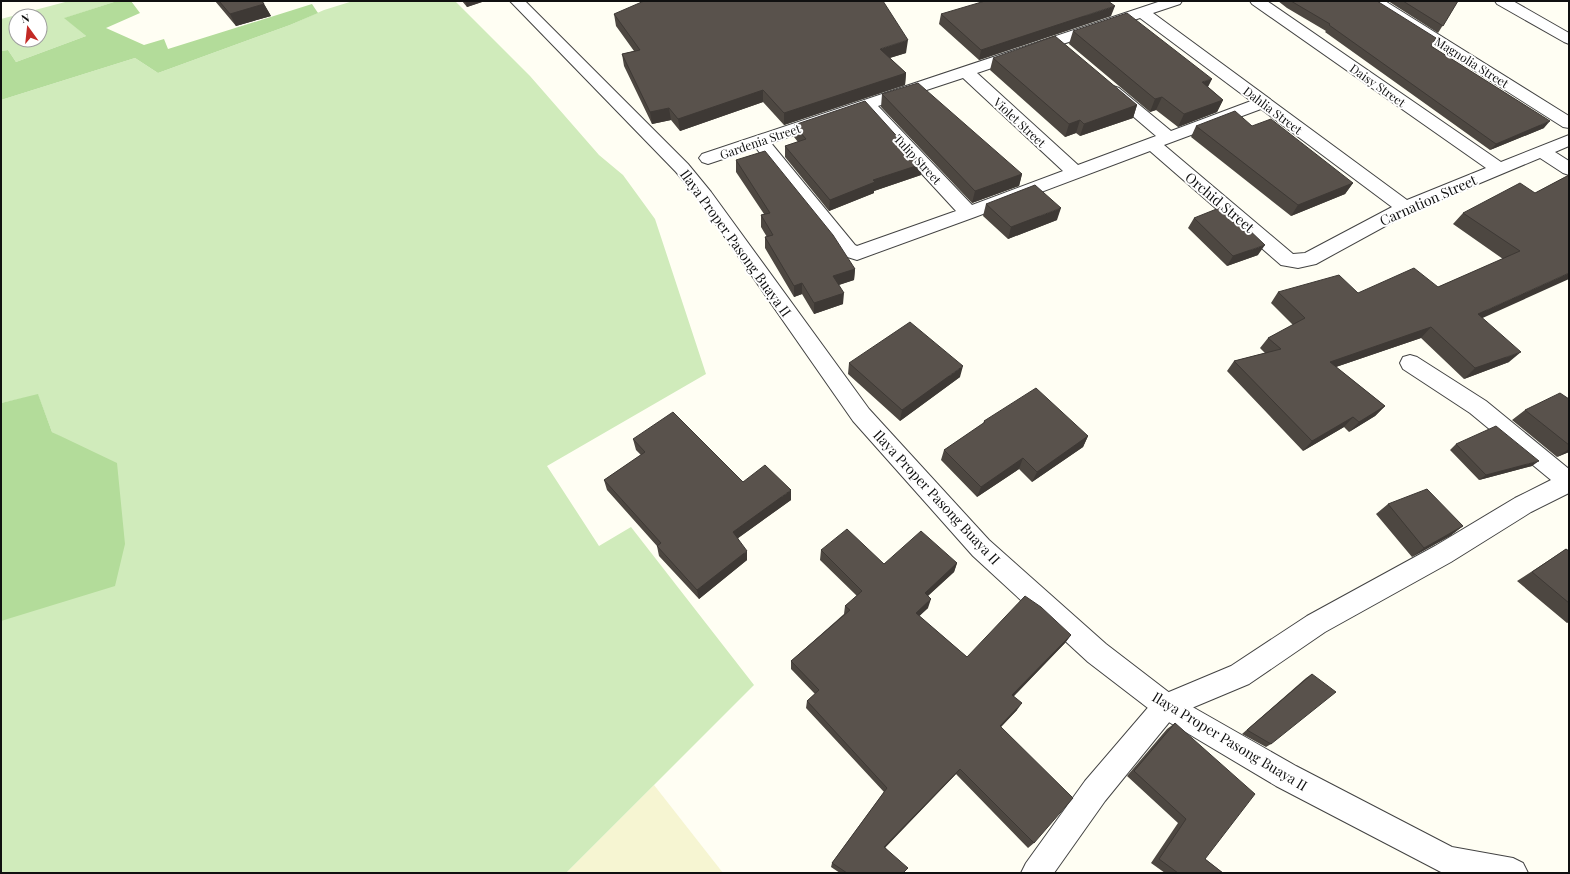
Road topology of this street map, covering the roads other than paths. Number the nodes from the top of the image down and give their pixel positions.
1 (517, 1) edge
2 (1175, 1) edge
3 (1257, 1) edge
4 (1375, 1) edge
5 (1502, 1) edge
6 (1142, 12) junction
7 (1569, 39) edge
8 (965, 71) junction
9 (1102, 82) edge
10 (1264, 102) junction
11 (867, 104) junction
12 (1569, 123) edge
13 (1169, 138) junction
14 (1569, 140) edge
15 (760, 141) junction
16 (1152, 144) junction
17 (1541, 151) junction
18 (708, 158) dead end
19 (1499, 169) junction
20 (1569, 169) edge
21 (1076, 173) junction
22 (1405, 208) junction
23 (969, 214) junction
24 (1288, 260) joint
25 (1410, 363) dead end
26 (1569, 482) edge
27 (1166, 706) junction
28 (1036, 873) edge
29 (1513, 873) edge

1 - 27 street, Ilaya Proper Pasong Buaya II
2 - 6 street, Gardenia Street
3 - 19 street, Daisy Street
4 - 12 street, Magnolia Street
5 - 7 street
6 - 8 street, Gardenia Street
6 - 10 street, Dahlia Street
8 - 11 street, Gardenia Street
8 - 21 street, Violet Street
9 - 13 street
10 - 13 street
10 - 22 street, Dahlia Street
11 - 15 street, Gardenia Street
11 - 23 street, Tulip Street
13 - 16 street
14 - 17 street, Carnation Street
15 - 18 street, Gardenia Street
15 - 23 street
16 - 21 street
16 - 24 street, Orchid Street
17 - 19 street, Carnation Street
17 - 20 street
19 - 22 street, Carnation Street
21 - 23 street
22 - 24 street, Carnation Street
25 - 26 street
26 - 27 street
27 - 28 street
27 - 29 street, Ilaya Proper Pasong Buaya II

